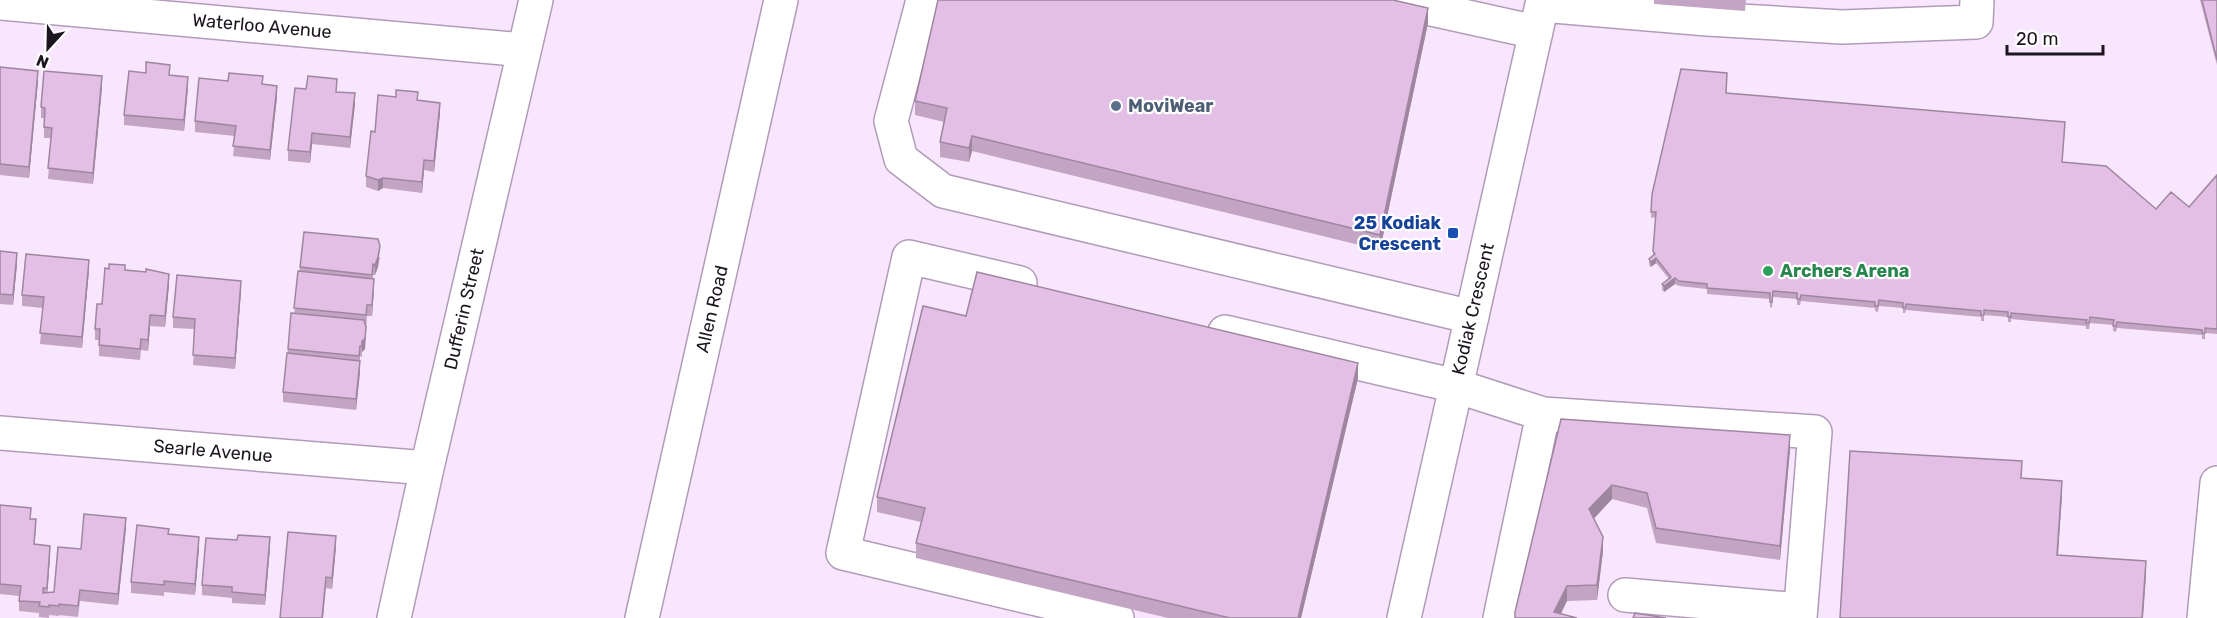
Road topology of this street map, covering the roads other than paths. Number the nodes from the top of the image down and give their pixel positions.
1 (536, 0) edge
2 (782, 0) edge
3 (923, 0) edge
4 (1390, 0) edge
5 (1977, 0) edge
6 (0, 3) edge
7 (1540, 12) edge
8 (524, 50) junction
9 (1047, 289) edge
10 (1472, 317) junction
11 (1196, 325) edge
12 (1456, 386) junction
13 (1543, 414) junction
14 (0, 433) edge
15 (427, 468) junction
16 (2217, 483) edge
17 (1625, 596) dead end
18 (1800, 614) edge
19 (394, 618) edge
20 (642, 618) edge
21 (1117, 618) edge
22 (1404, 618) edge
23 (1500, 618) edge
24 (2204, 618) edge

1 - 8 street, Dufferin Street
2 - 20 street, Allen Road
3 - 10 street
4 - 7 street
5 - 7 street
6 - 8 street, Waterloo Avenue
7 - 10 street, Kodiak Crescent
8 - 15 street, Dufferin Street
9 - 21 street
10 - 12 street, Kodiak Crescent
11 - 12 street
12 - 13 street
12 - 22 street, Kodiak Crescent
13 - 18 street
13 - 23 street
14 - 15 street, Searle Avenue
15 - 19 street, Dufferin Street
16 - 24 street
17 - 18 street

